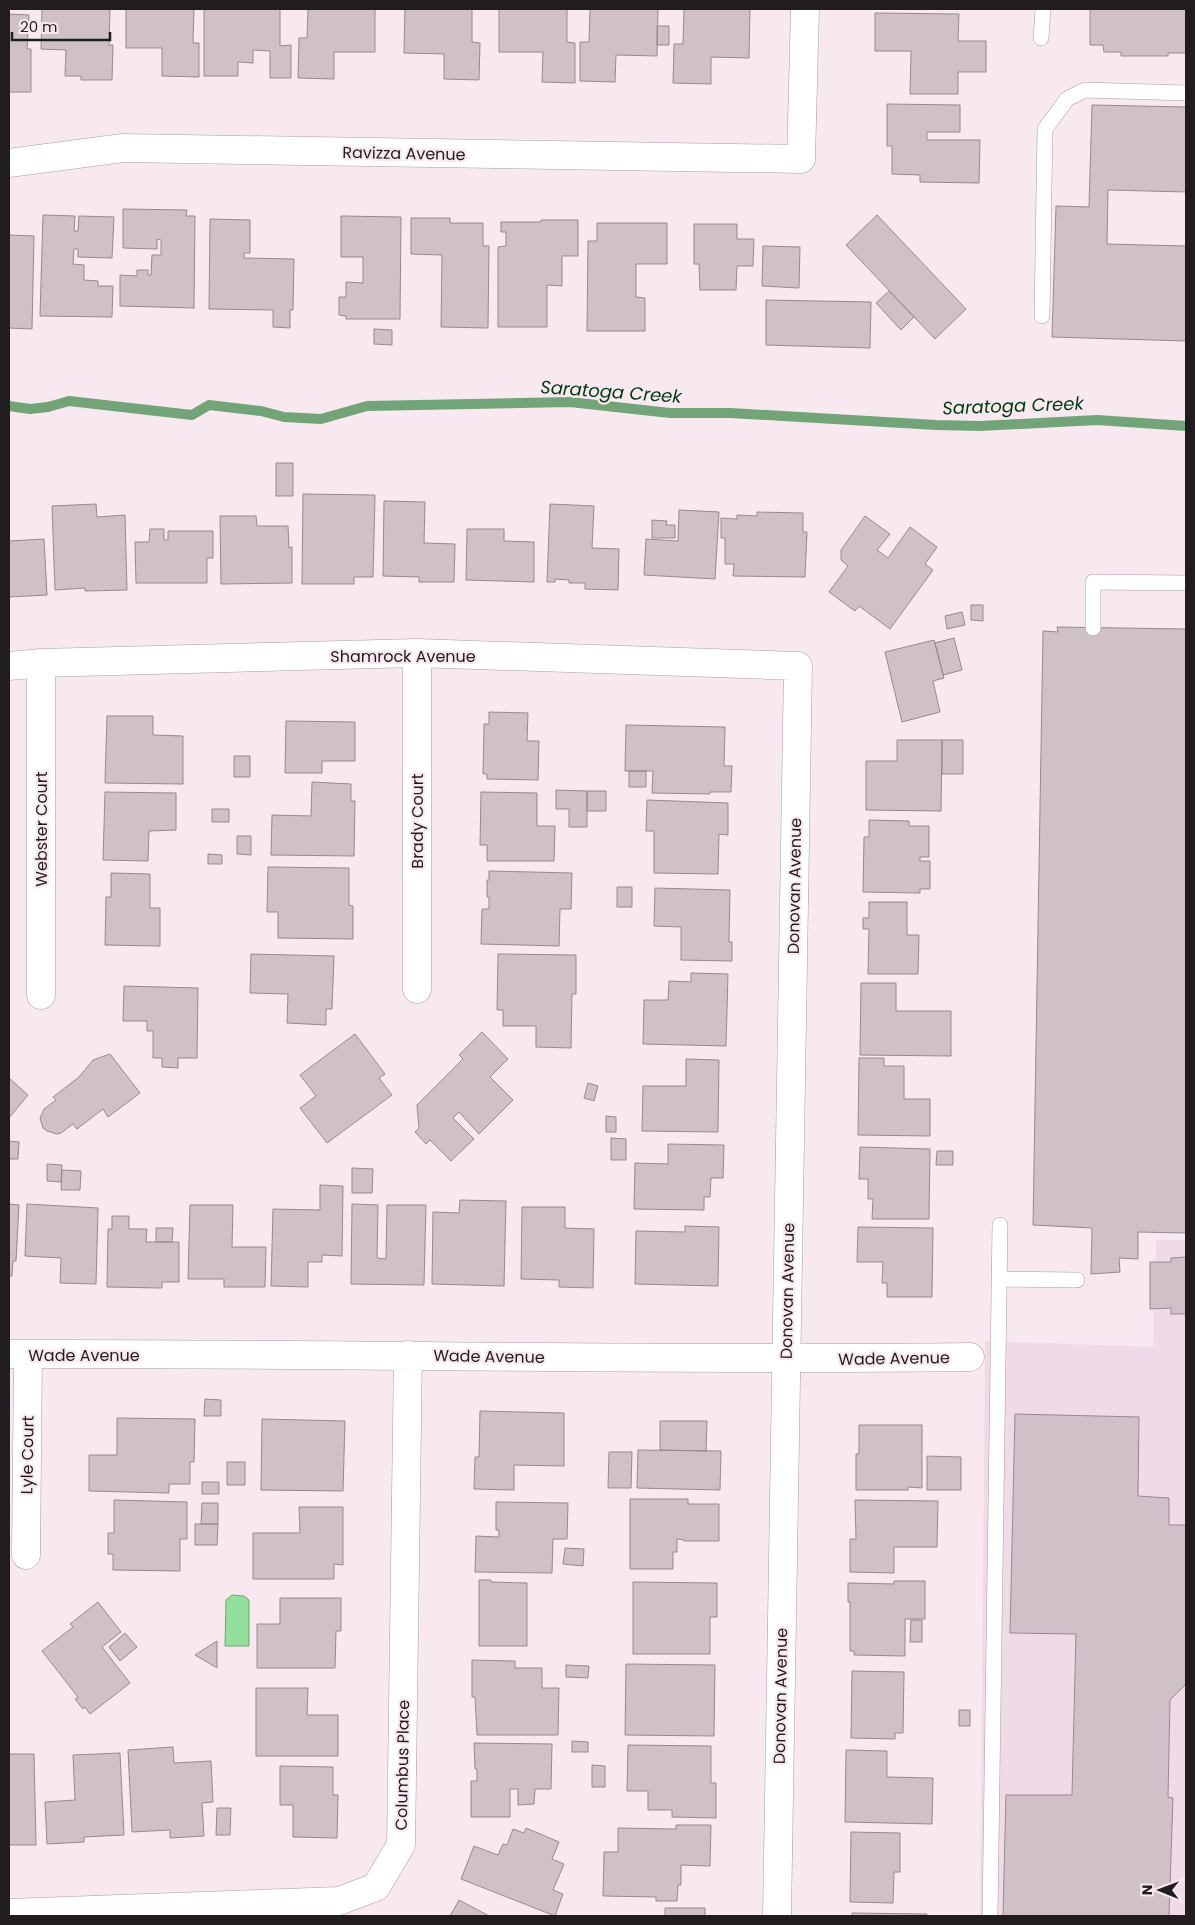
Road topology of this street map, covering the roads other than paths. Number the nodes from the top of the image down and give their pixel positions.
1 (805, 9) edge
2 (1042, 9) edge
3 (1041, 38) dead end
4 (1186, 93) edge
5 (9, 163) edge
6 (1042, 316) dead end
7 (1186, 582) edge
8 (1092, 628) dead end
9 (417, 653) junction
10 (41, 663) junction
11 (9, 666) edge
12 (798, 666) joint
13 (417, 988) dead end
14 (41, 995) dead end
15 (1000, 1225) dead end
16 (999, 1279) junction
17 (1077, 1280) dead end
18 (18, 1354) edge
19 (408, 1355) junction
20 (970, 1357) dead end
21 (786, 1360) junction
22 (26, 1555) dead end
23 (9, 1913) edge
24 (777, 1916) edge
25 (990, 1916) edge

1 - 5 street, Ravizza Avenue
2 - 3 lane
4 - 6 lane
7 - 8 lane
9 - 10 street, Shamrock Avenue
9 - 12 street, Shamrock Avenue
9 - 13 street, Brady Court
10 - 11 street, Shamrock Avenue
10 - 14 street, Webster Court
12 - 21 street, Donovan Avenue
15 - 16 lane
16 - 17 lane
16 - 25 lane
18 - 19 street, Wade Avenue
18 - 22 street, Lyle Court
19 - 21 street, Wade Avenue
19 - 23 street, Columbus Place
20 - 21 street, Wade Avenue
21 - 24 street, Donovan Avenue

